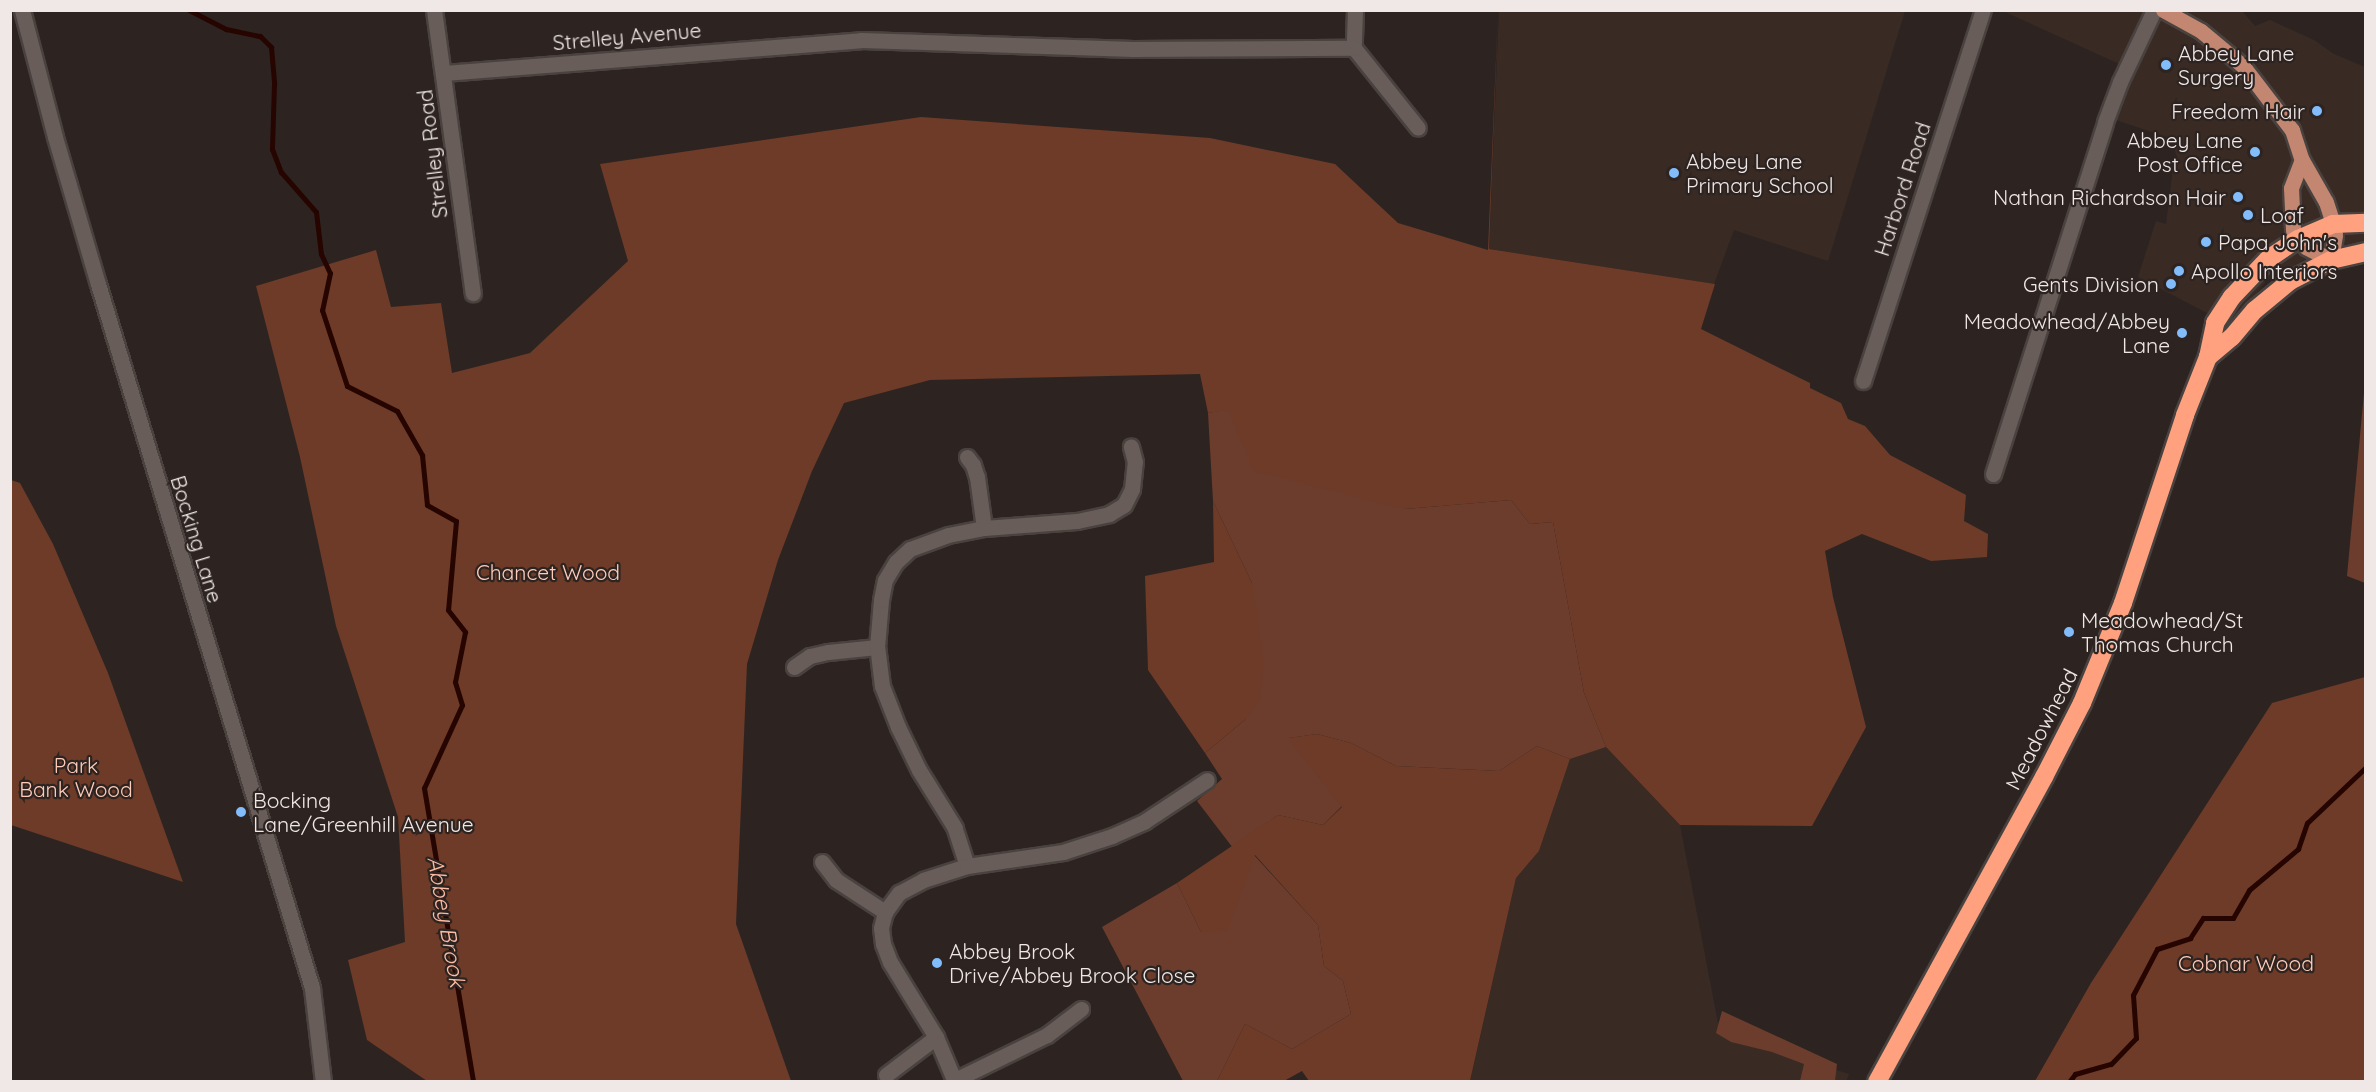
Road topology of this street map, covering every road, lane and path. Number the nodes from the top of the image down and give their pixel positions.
1 (22, 10) edge
2 (434, 10) edge
3 (1355, 10) edge
4 (1983, 10) edge
5 (2154, 10) edge
6 (2170, 12) edge
7 (1354, 48) junction
8 (444, 73) junction
9 (1418, 128) dead end
10 (2302, 160) junction
11 (2366, 223) edge
12 (2333, 224) junction
13 (2298, 239) junction
14 (2366, 252) edge
15 (2331, 260) junction
16 (473, 293) dead end
17 (2208, 357) junction
18 (1863, 381) dead end
19 (1131, 447) dead end
20 (967, 457) dead end
21 (1993, 474) dead end
22 (984, 528) junction
23 (877, 647) junction
24 (794, 667) dead end
25 (1207, 780) dead end
26 (822, 862) dead end
27 (967, 866) junction
28 (885, 912) junction
29 (1081, 1008) dead end
30 (936, 1037) junction
31 (886, 1075) dead end
32 (955, 1081) edge
33 (323, 1082) edge
34 (1877, 1082) edge

1 - 33 street, Bocking Lane
2 - 8 street, Strelley Road
3 - 7 street
4 - 18 street, Harbord Road
5 - 21 street
6 - 10 main road
7 - 8 street, Strelley Avenue
7 - 9 street
8 - 16 street, Strelley Road
10 - 12 main road
10 - 13 main road
11 - 12 highway
12 - 13 highway
12 - 15 main road
13 - 15 main road
13 - 17 highway
14 - 15 highway, Meadowhead
15 - 17 highway, Meadowhead
17 - 34 highway, Meadowhead
19 - 22 street
20 - 22 street
22 - 23 street
23 - 24 street
23 - 27 street
25 - 27 street
26 - 28 street
27 - 28 street
28 - 30 street
29 - 32 street
30 - 31 street
30 - 32 street

